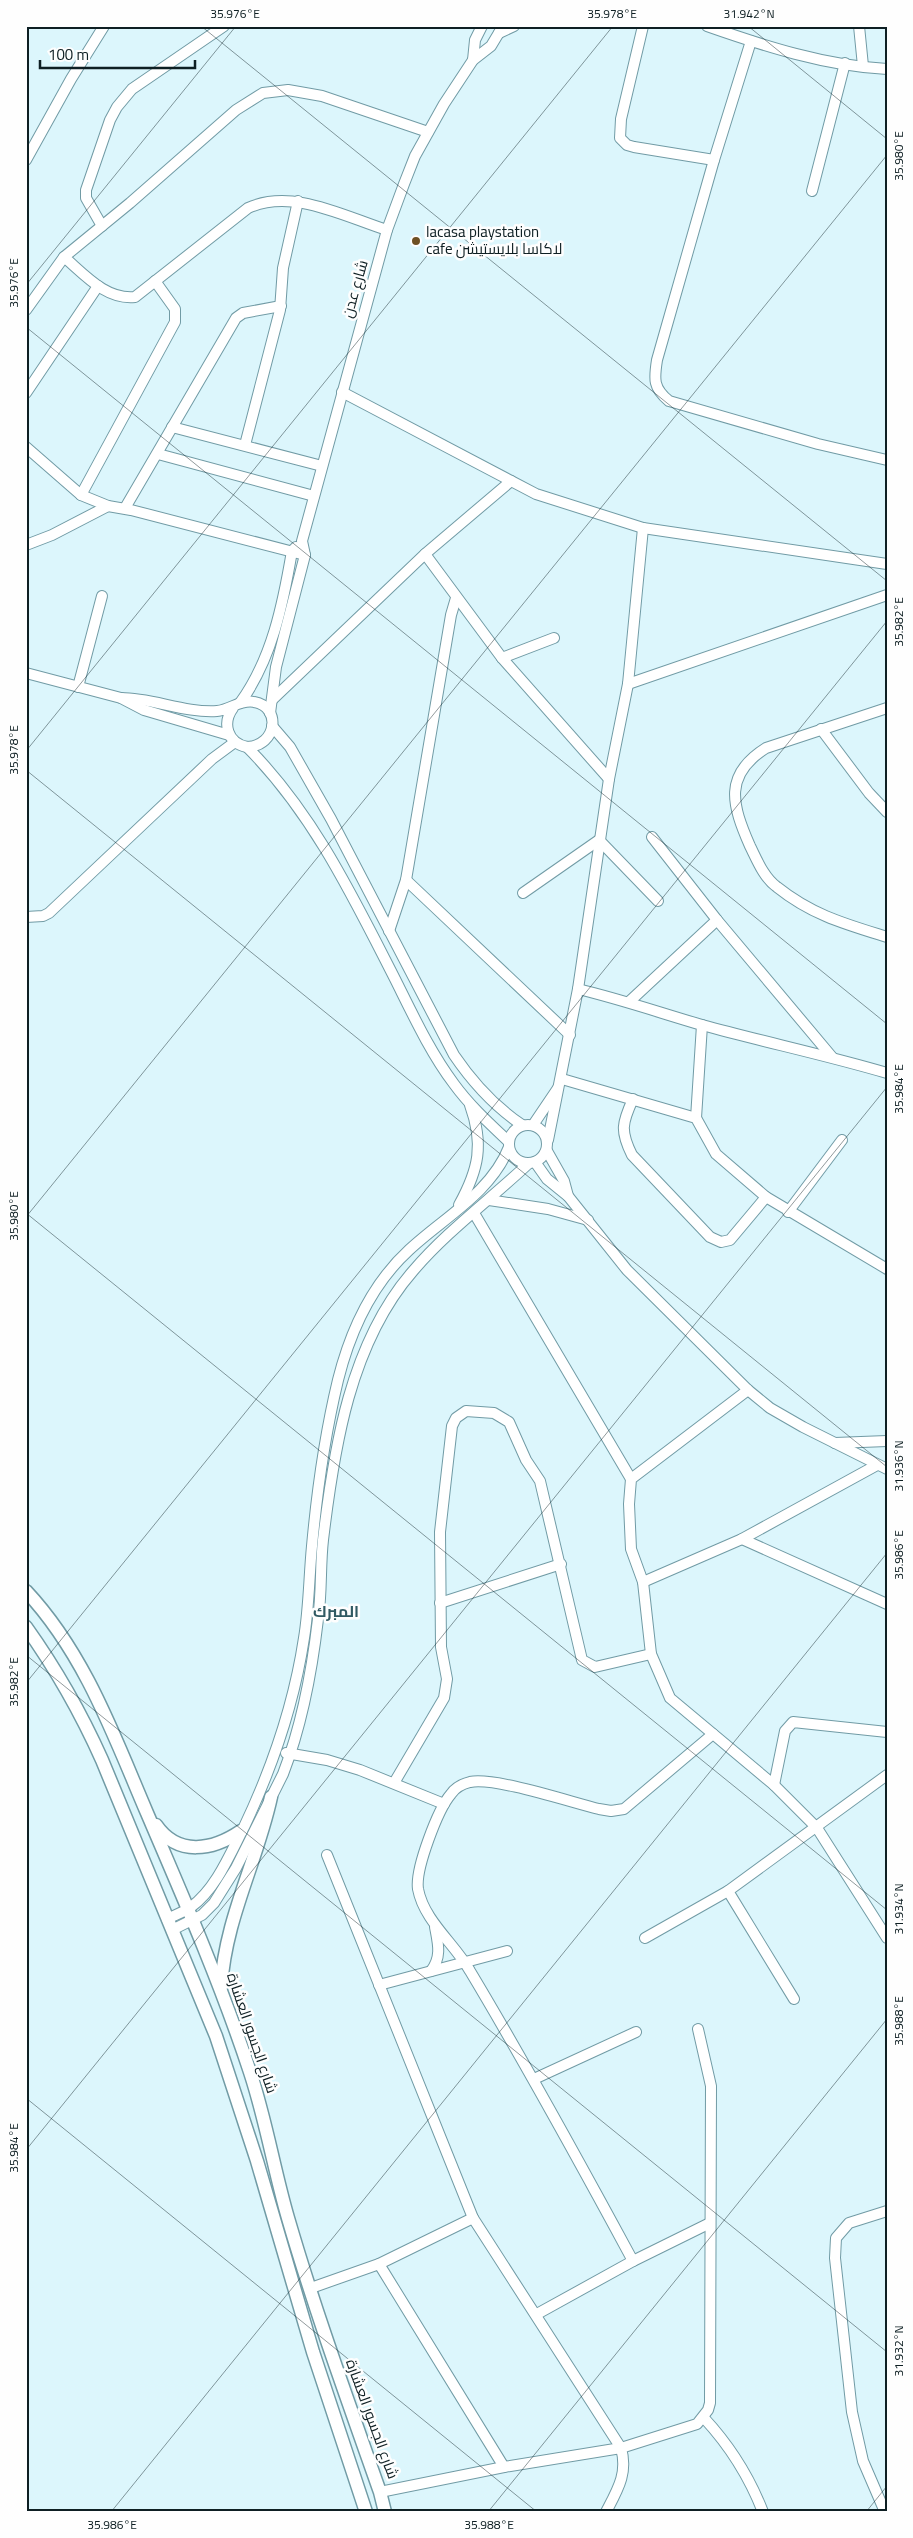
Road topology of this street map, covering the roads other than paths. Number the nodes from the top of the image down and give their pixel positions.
1 (104, 26) edge
2 (224, 26) edge
3 (482, 26) edge
4 (514, 26) edge
5 (643, 26) edge
6 (707, 26) edge
7 (858, 26) edge
8 (501, 30) edge
9 (750, 42) junction
10 (473, 60) junction
11 (845, 63) junction
12 (863, 66) junction
13 (887, 68) edge
14 (428, 132) junction
15 (26, 160) edge
16 (714, 160) junction
17 (812, 191) dead end
18 (298, 201) junction
19 (102, 226) junction
20 (387, 230) junction
21 (64, 257) junction
22 (155, 281) junction
23 (98, 286) junction
24 (281, 306) junction
25 (26, 310) edge
26 (342, 392) junction
27 (26, 393) edge
28 (172, 427) junction
29 (245, 445) junction
30 (26, 447) edge
31 (158, 454) junction
32 (887, 460) edge
33 (322, 466) junction
34 (511, 481) junction
35 (81, 495) junction
36 (314, 496) junction
37 (108, 506) junction
38 (125, 508) junction
39 (643, 528) junction
40 (302, 541) junction
41 (26, 545) edge
42 (292, 551) junction
43 (425, 554) junction
44 (305, 556) junction
45 (887, 564) edge
46 (887, 595) edge
47 (102, 596) dead end
48 (456, 598) junction
49 (554, 638) dead end
50 (502, 658) junction
51 (26, 673) edge
52 (628, 684) junction
53 (78, 687) junction
54 (121, 698) junction
55 (272, 700) junction
56 (237, 705) junction
57 (887, 708) edge
58 (270, 713) junction
59 (272, 726) junction
60 (821, 730) junction
61 (232, 739) junction
62 (247, 747) junction
63 (609, 779) junction
64 (887, 812) edge
65 (652, 836) dead end
66 (600, 840) junction
67 (406, 880) junction
68 (522, 892) dead end
69 (658, 901) dead end
70 (26, 917) edge
71 (717, 920) junction
72 (389, 931) junction
73 (887, 937) edge
74 (578, 989) junction
75 (630, 1002) junction
76 (702, 1025) junction
77 (570, 1035) junction
78 (832, 1056) junction
79 (887, 1073) edge
80 (561, 1082) junction
81 (633, 1100) junction
82 (468, 1102) junction
83 (696, 1118) junction
84 (522, 1125) junction
85 (533, 1125) junction
86 (548, 1140) junction
87 (842, 1140) dead end
88 (509, 1144) junction
89 (546, 1151) junction
90 (532, 1163) junction
91 (568, 1196) junction
92 (766, 1197) junction
93 (489, 1200) junction
94 (456, 1210) junction
95 (788, 1212) junction
96 (474, 1213) junction
97 (588, 1220) junction
98 (887, 1269) edge
99 (748, 1390) junction
100 (887, 1441) edge
101 (834, 1443) junction
102 (882, 1467) edge
103 (631, 1478) junction
104 (742, 1538) junction
105 (561, 1564) junction
106 (643, 1582) junction
107 (26, 1591) edge
108 (440, 1603) junction
109 (887, 1604) edge
110 (26, 1627) edge
111 (651, 1654) junction
112 (887, 1732) edge
113 (713, 1734) junction
114 (277, 1750) junction
115 (290, 1755) junction
116 (887, 1775) edge
117 (394, 1783) junction
118 (774, 1785) junction
119 (271, 1797) junction
120 (444, 1804) junction
121 (147, 1813) junction
122 (817, 1828) junction
123 (241, 1831) junction
124 (327, 1855) dead end
125 (728, 1891) junction
126 (191, 1914) junction
127 (170, 1924) junction
128 (435, 1926) junction
129 (644, 1938) dead end
130 (887, 1938) edge
131 (507, 1951) dead end
132 (466, 1963) junction
133 (431, 1971) junction
134 (379, 1985) junction
135 (221, 1992) junction
136 (794, 1999) dead end
137 (698, 2029) dead end
138 (636, 2032) dead end
139 (534, 2079) junction
140 (887, 2211) edge
141 (473, 2218) junction
142 (710, 2223) junction
143 (633, 2261) junction
144 (379, 2264) junction
145 (311, 2288) junction
146 (537, 2314) junction
147 (704, 2418) junction
148 (621, 2448) junction
149 (504, 2467) junction
150 (380, 2492) junction
151 (366, 2512) edge
152 (385, 2512) edge
153 (606, 2512) edge
154 (763, 2512) edge
155 (885, 2512) edge

1 - 15 street
2 - 19 street
3 - 10 street, شارع عدن
4 - 8 street
5 - 16 street
6 - 9 street
7 - 12 street
8 - 10 street, شارع عدن
9 - 11 street
9 - 16 street
10 - 14 street, شارع عدن
11 - 12 street
11 - 17 street
12 - 13 street
14 - 19 street
14 - 20 street, شارع عدن
16 - 32 street
18 - 20 street
18 - 22 street
18 - 24 street
19 - 21 street
20 - 26 street, شارع عدن
21 - 23 street
21 - 25 street
22 - 23 street
22 - 35 street
23 - 27 street
24 - 28 street
24 - 29 street
26 - 33 street, شارع عدن
26 - 34 street
28 - 29 street
28 - 31 street
29 - 33 street
30 - 35 street
31 - 36 street
31 - 38 street
33 - 36 street, شارع عدن
34 - 39 street
34 - 43 street
35 - 37 street
36 - 40 street, شارع عدن
37 - 38 street
37 - 41 street
38 - 42 street
39 - 45 street
39 - 52 street
40 - 42 street
40 - 44 street, شارع عدن
42 - 44 street
42 - 56 street
43 - 48 street
43 - 55 street
44 - 55 street, شارع عدن
46 - 52 street
47 - 53 street
48 - 50 street
48 - 67 street
49 - 50 street
50 - 63 street
51 - 53 street
52 - 63 street
53 - 54 street
54 - 56 street
54 - 61 street
55 - 58 street, شارع عدن
56 - 58 street
56 - 61 street
57 - 60 street
58 - 59 street
59 - 62 street
59 - 72 street
60 - 64 street
60 - 73 street
61 - 62 street
61 - 70 street
62 - 82 street
63 - 66 street
65 - 71 street
66 - 68 street
66 - 69 street
66 - 74 street
67 - 72 street
67 - 77 street
71 - 75 street
71 - 78 street
72 - 84 street
74 - 75 street
74 - 77 street
75 - 76 street
76 - 78 street
76 - 83 street
77 - 80 street
78 - 79 street
80 - 81 street
80 - 85 street
80 - 86 street
81 - 83 street
81 - 92 street
82 - 88 street
82 - 94 street
83 - 92 street
84 - 85 street
84 - 88 street
85 - 86 street
86 - 89 street
87 - 95 street
88 - 90 street
88 - 94 street
89 - 90 street
89 - 91 street
90 - 91 street
90 - 93 street
91 - 97 street
92 - 95 street
93 - 96 street
93 - 97 street
94 - 114 street
95 - 98 street
96 - 103 street
96 - 115 street
97 - 99 street
99 - 101 street
99 - 103 street
100 - 101 street
101 - 102 street
102 - 104 street
103 - 106 street
104 - 106 street
104 - 109 street
105 - 108 street
105 - 108 street
105 - 111 street
106 - 111 street
107 - 121 main road, شارع الجسور العشارة
108 - 117 street
110 - 127 main road
111 - 113 street
112 - 118 street
113 - 118 street
113 - 120 street
114 - 115 street
114 - 123 street
115 - 117 street
115 - 119 street
116 - 122 street
117 - 120 street
118 - 122 street
119 - 126 street
119 - 135 main road
120 - 128 street
121 - 123 main road
121 - 126 main road, شارع الجسور العشارة
122 - 125 street
122 - 130 street
123 - 126 street
124 - 134 street
125 - 129 street
125 - 136 street
126 - 127 street
126 - 135 main road, شارع الجسور العشارة
127 - 151 main road
128 - 132 street
128 - 133 street
131 - 132 street
132 - 133 street
132 - 139 street
133 - 134 street
134 - 141 street
135 - 145 main road, شارع الجسور العشارة
137 - 142 street
138 - 139 street
139 - 143 street
140 - 155 street
141 - 144 street
141 - 146 street
142 - 143 street
142 - 147 street
143 - 146 street
144 - 145 street
144 - 149 street
145 - 150 main road, شارع الجسور العشارة
146 - 148 street
147 - 148 street
147 - 154 street
148 - 149 street
148 - 153 street
149 - 150 street
150 - 152 main road, شارع الجسور العشارة

